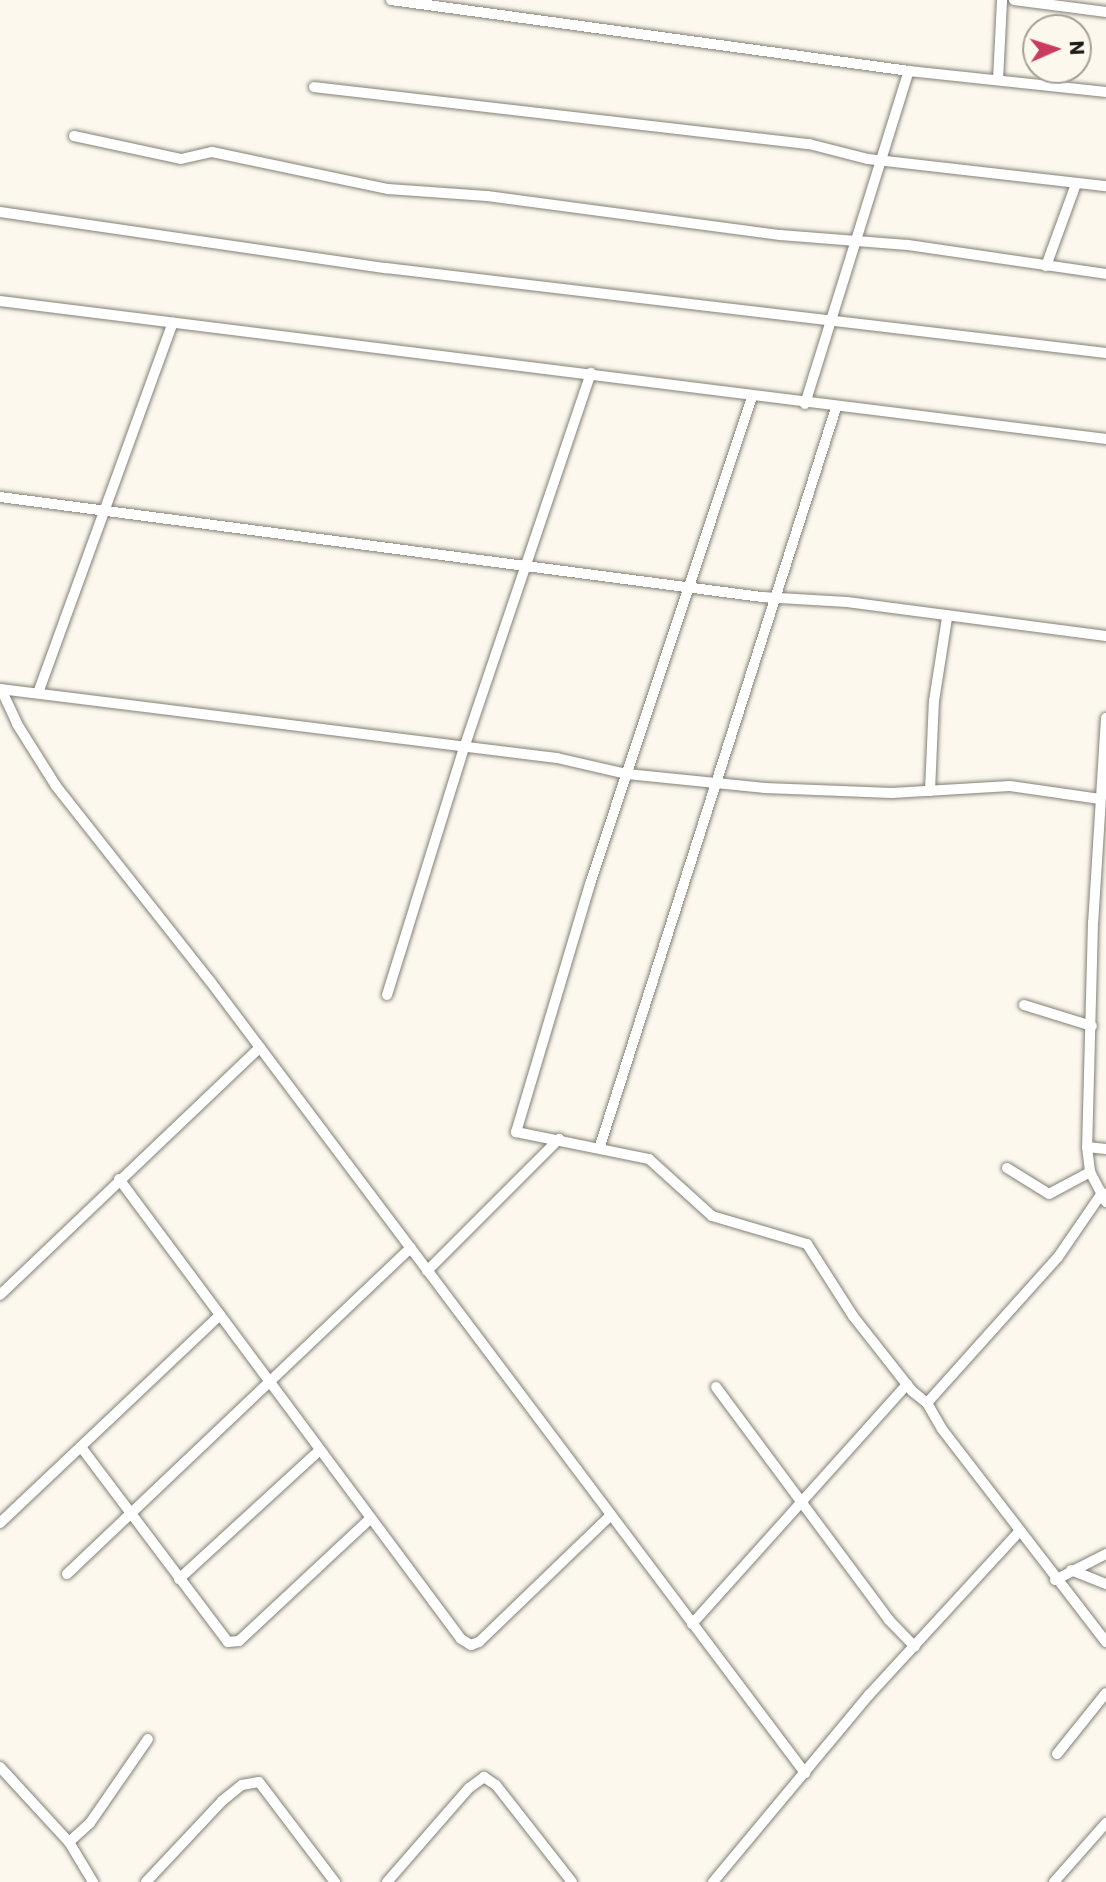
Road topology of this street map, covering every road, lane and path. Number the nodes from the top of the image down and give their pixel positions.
1 (391, 0) edge
2 (1002, 0) edge
3 (1014, 0) edge
4 (1106, 12) edge
5 (909, 71) junction
6 (998, 80) junction
7 (314, 86) dead end
8 (1106, 92) edge
9 (74, 136) dead end
10 (880, 159) junction
11 (1076, 184) junction
12 (1106, 186) edge
13 (0, 212) edge
14 (856, 241) junction
15 (1046, 266) junction
16 (1106, 274) edge
17 (0, 301) edge
18 (173, 323) junction
19 (828, 323) junction
20 (1106, 353) edge
21 (591, 373) junction
22 (752, 397) junction
23 (805, 404) junction
24 (836, 408) junction
25 (1106, 439) edge
26 (0, 497) edge
27 (105, 510) junction
28 (525, 563) junction
29 (691, 587) junction
30 (775, 598) junction
31 (947, 618) junction
32 (1106, 636) edge
33 (0, 689) edge
34 (38, 693) junction
35 (1106, 718) edge
36 (465, 746) junction
37 (1104, 767) edge
38 (627, 774) junction
39 (717, 782) junction
40 (930, 791) junction
41 (1100, 799) junction
42 (387, 995) dead end
43 (1024, 1005) dead end
44 (1092, 1026) junction
45 (260, 1047) junction
46 (559, 1139) junction
47 (600, 1146) junction
48 (1087, 1147) junction
49 (1106, 1149) edge
50 (1007, 1168) dead end
51 (1090, 1172) junction
52 (119, 1179) junction
53 (1104, 1197) edge
54 (411, 1248) junction
55 (427, 1271) junction
56 (0, 1296) edge
57 (220, 1315) junction
58 (270, 1383) junction
59 (908, 1384) junction
60 (716, 1387) dead end
61 (928, 1403) junction
62 (81, 1447) junction
63 (320, 1450) junction
64 (803, 1504) junction
65 (611, 1515) junction
66 (130, 1516) junction
67 (371, 1518) junction
68 (0, 1523) edge
69 (1020, 1531) junction
70 (1106, 1554) edge
71 (1071, 1570) junction
72 (67, 1574) dead end
73 (179, 1579) junction
74 (1055, 1580) junction
75 (1106, 1584) edge
76 (692, 1624) junction
77 (1106, 1642) edge
78 (915, 1647) junction
79 (1106, 1693) edge
80 (148, 1739) dead end
81 (1057, 1754) dead end
82 (0, 1767) edge
83 (805, 1773) junction
84 (1106, 1823) edge
85 (69, 1842) junction
86 (93, 1882) edge
87 (146, 1882) edge
88 (335, 1882) edge
89 (387, 1882) edge
90 (572, 1882) edge
91 (713, 1882) edge
92 (1054, 1882) edge

1 - 5 street
2 - 6 street
3 - 4 street
5 - 6 street
5 - 10 street
6 - 8 street
7 - 10 street
9 - 14 street
10 - 11 street
10 - 14 street
11 - 12 street
11 - 15 street
13 - 19 street
14 - 15 street
14 - 19 street
15 - 16 street
17 - 18 street
18 - 21 street
18 - 27 street
19 - 20 street
19 - 23 street
21 - 22 street
21 - 28 street
22 - 23 street
22 - 29 street
23 - 24 street
24 - 25 street
24 - 30 street
26 - 27 street
27 - 28 street
27 - 34 street
28 - 29 street
28 - 36 street
29 - 30 street
29 - 38 street
30 - 31 street
30 - 39 street
31 - 32 street
31 - 40 street
33 - 34 street
33 - 45 street
34 - 36 street
35 - 37 street
36 - 38 street
36 - 42 street
37 - 41 street
38 - 39 street
38 - 46 street
39 - 40 street
39 - 47 street
40 - 41 street
41 - 44 street
43 - 44 street
44 - 48 street
45 - 52 street
45 - 54 street
46 - 47 street
46 - 55 street
47 - 59 street
48 - 49 street
48 - 51 street
50 - 51 street
51 - 53 street
52 - 56 street
52 - 57 street
53 - 61 street
54 - 55 street
54 - 58 street
55 - 65 street
57 - 58 street
57 - 62 street
58 - 63 street
58 - 66 street
59 - 61 street
59 - 64 street
60 - 64 street
61 - 69 street
62 - 66 street
62 - 68 street
63 - 67 street
63 - 73 street
64 - 76 street
64 - 78 street
65 - 67 street
65 - 76 street
66 - 72 street
66 - 73 street
67 - 73 street
69 - 74 street
69 - 78 street
70 - 71 street
71 - 74 street
71 - 75 street
74 - 77 street
76 - 83 street
78 - 83 street
79 - 81 street
80 - 85 street
82 - 85 street
83 - 91 street
84 - 92 street
85 - 86 street
87 - 88 street
89 - 90 street

